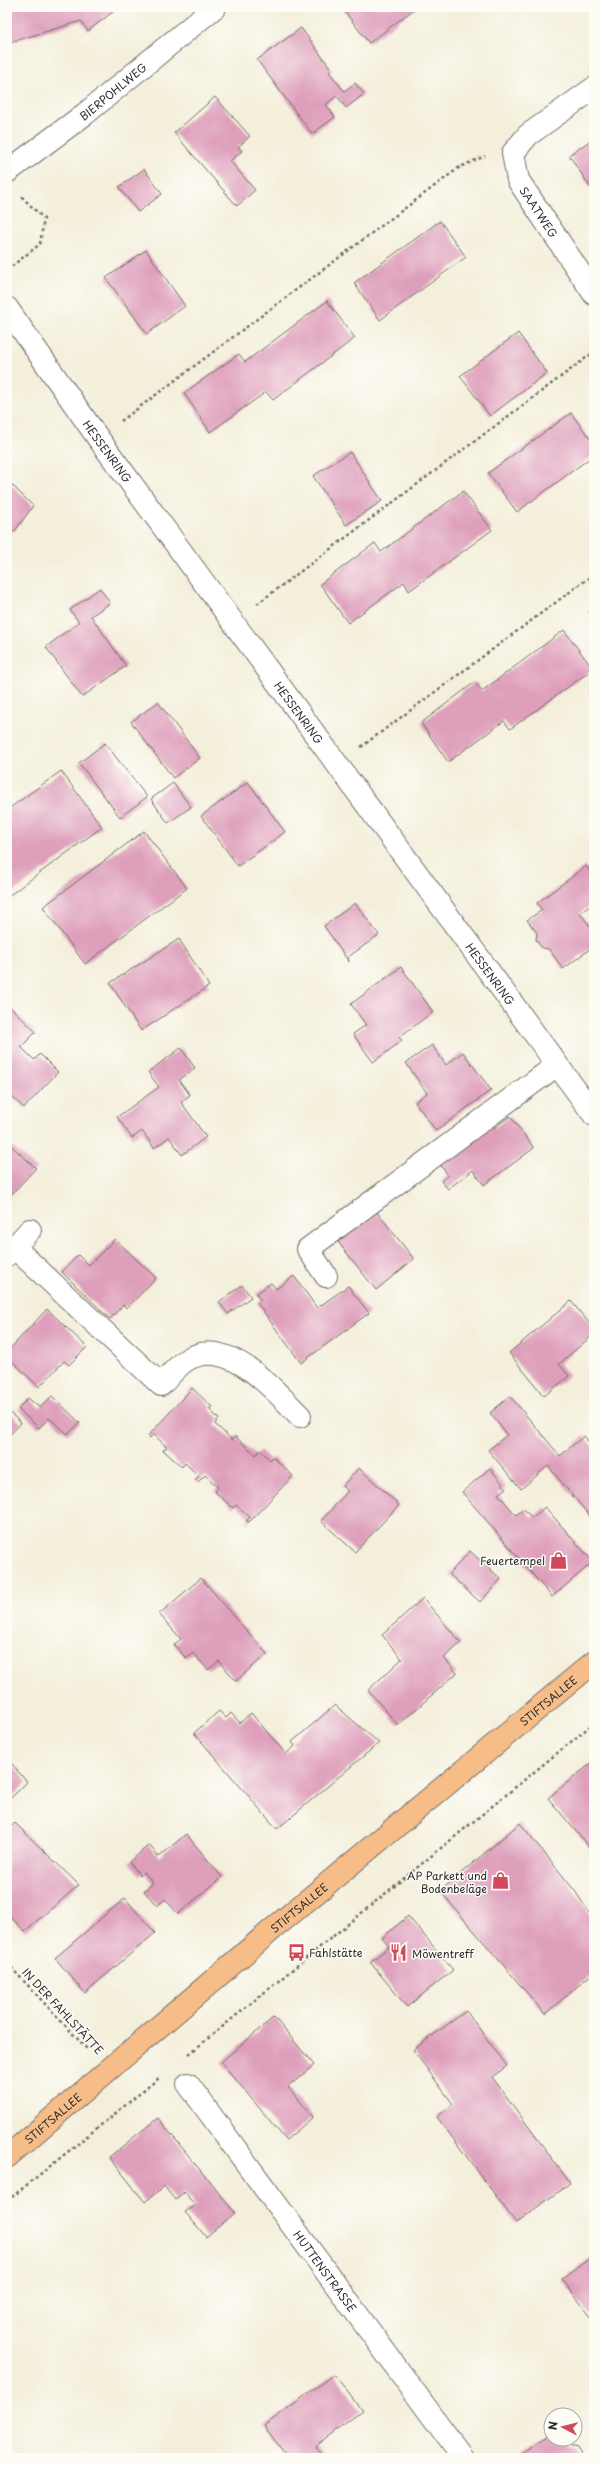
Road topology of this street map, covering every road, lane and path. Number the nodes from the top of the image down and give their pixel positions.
1 (215, 7) edge
2 (594, 88) edge
3 (513, 153) junction
4 (7, 172) edge
5 (17, 193) dead end
6 (7, 270) edge
7 (594, 294) edge
8 (7, 308) edge
9 (594, 352) edge
10 (98, 438) junction
11 (594, 574) edge
12 (234, 622) junction
13 (338, 764) junction
14 (557, 1065) junction
15 (594, 1115) edge
16 (30, 1230) dead end
17 (11, 1251) edge
18 (326, 1276) dead end
19 (300, 1416) dead end
20 (594, 1662) edge
21 (594, 1723) edge
22 (7, 1963) edge
23 (187, 2056) dead end
24 (107, 2070) junction
25 (162, 2076) dead end
26 (188, 2084) dead end
27 (7, 2157) edge
28 (7, 2202) edge
29 (463, 2458) edge

1 - 4 street, BIERPOHLWEG
2 - 3 street
3 - 7 street, SAATWEG
3 - 10 path
5 - 6 path
8 - 10 street, HESSENRING
9 - 12 path
10 - 12 street, HESSENRING
11 - 13 path
12 - 13 street, HESSENRING
13 - 14 street, HESSENRING
14 - 15 street, HESSENRING
14 - 18 street
16 - 17 street
17 - 19 street
20 - 24 main road, STIFTSALLEE
21 - 23 path
22 - 24 path, IN DER FAHLSTÄTTE
24 - 27 main road, STIFTSALLEE
25 - 28 path
26 - 29 street, HUTTENSTRASSE

